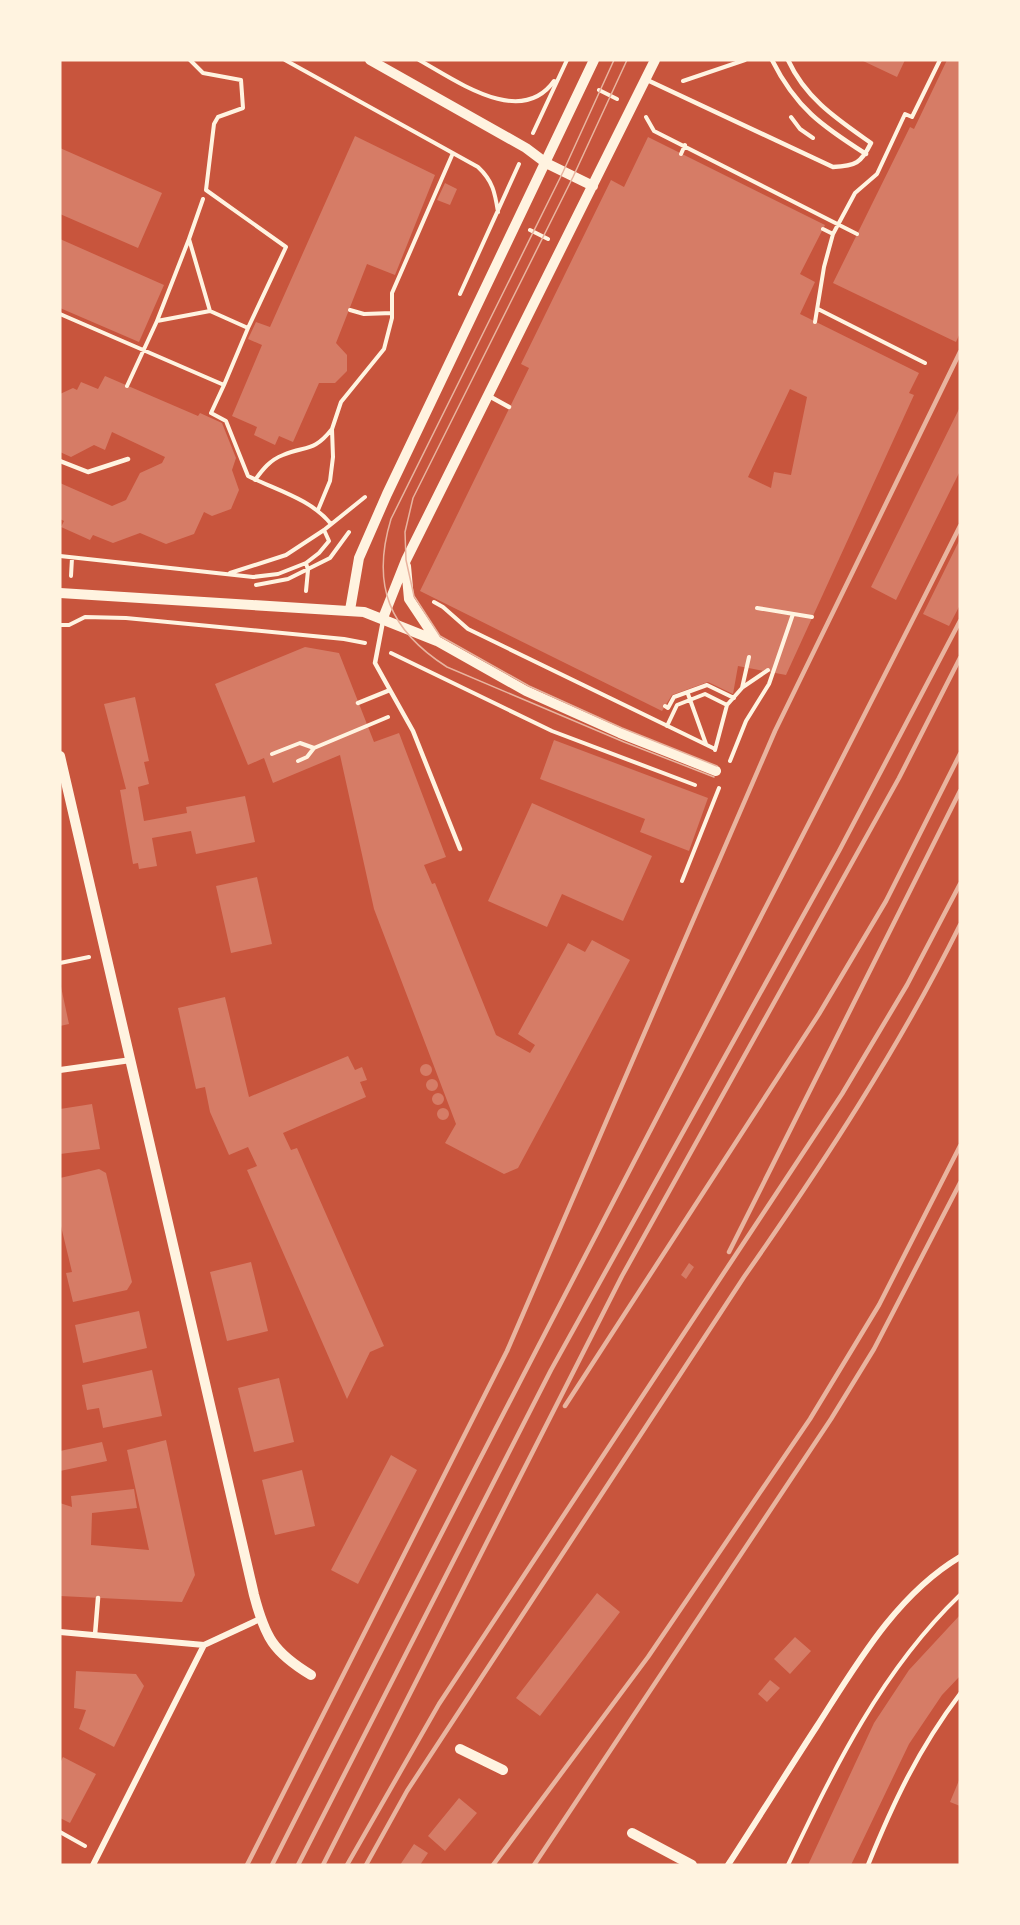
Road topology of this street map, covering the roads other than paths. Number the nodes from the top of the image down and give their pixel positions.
1 (370, 60) edge
2 (594, 60) edge
3 (654, 60) edge
4 (772, 60) edge
5 (788, 60) edge
6 (388, 64) edge
7 (645, 79) junction
8 (866, 154) junction
9 (546, 163) junction
10 (593, 186) junction
11 (489, 396) junction
12 (509, 407) dead end
13 (128, 459) dead end
14 (60, 461) edge
15 (406, 560) junction
16 (60, 593) edge
17 (350, 610) junction
18 (383, 618) junction
19 (436, 641) junction
20 (390, 690) junction
21 (358, 704) dead end
22 (60, 756) edge
23 (716, 771) dead end
24 (460, 849) dead end
25 (131, 1060) junction
26 (60, 1070) edge
27 (960, 1557) edge
28 (98, 1598) dead end
29 (260, 1619) junction
30 (60, 1632) edge
31 (95, 1635) junction
32 (204, 1645) junction
33 (311, 1676) dead end
34 (960, 1694) edge
35 (460, 1749) dead end
36 (504, 1770) dead end
37 (632, 1833) dead end
38 (93, 1865) edge
39 (690, 1865) edge
40 (728, 1865) edge
41 (868, 1865) edge

1 - 6 street
2 - 9 street
3 - 7 street
4 - 8 lane
5 - 8 lane
6 - 9 street
7 - 8 lane
7 - 10 street
9 - 10 street
9 - 17 street
10 - 11 street
11 - 12 lane
11 - 15 street
13 - 14 lane
15 - 18 street
15 - 19 street
16 - 17 street
17 - 18 street
18 - 19 street
18 - 20 lane
19 - 23 street
20 - 21 lane
20 - 24 lane
22 - 25 street
25 - 26 street
25 - 29 street
27 - 40 street
28 - 31 lane
29 - 32 street
29 - 33 street
30 - 31 street
31 - 32 street
32 - 38 street
34 - 41 lane
35 - 36 street
37 - 39 street

